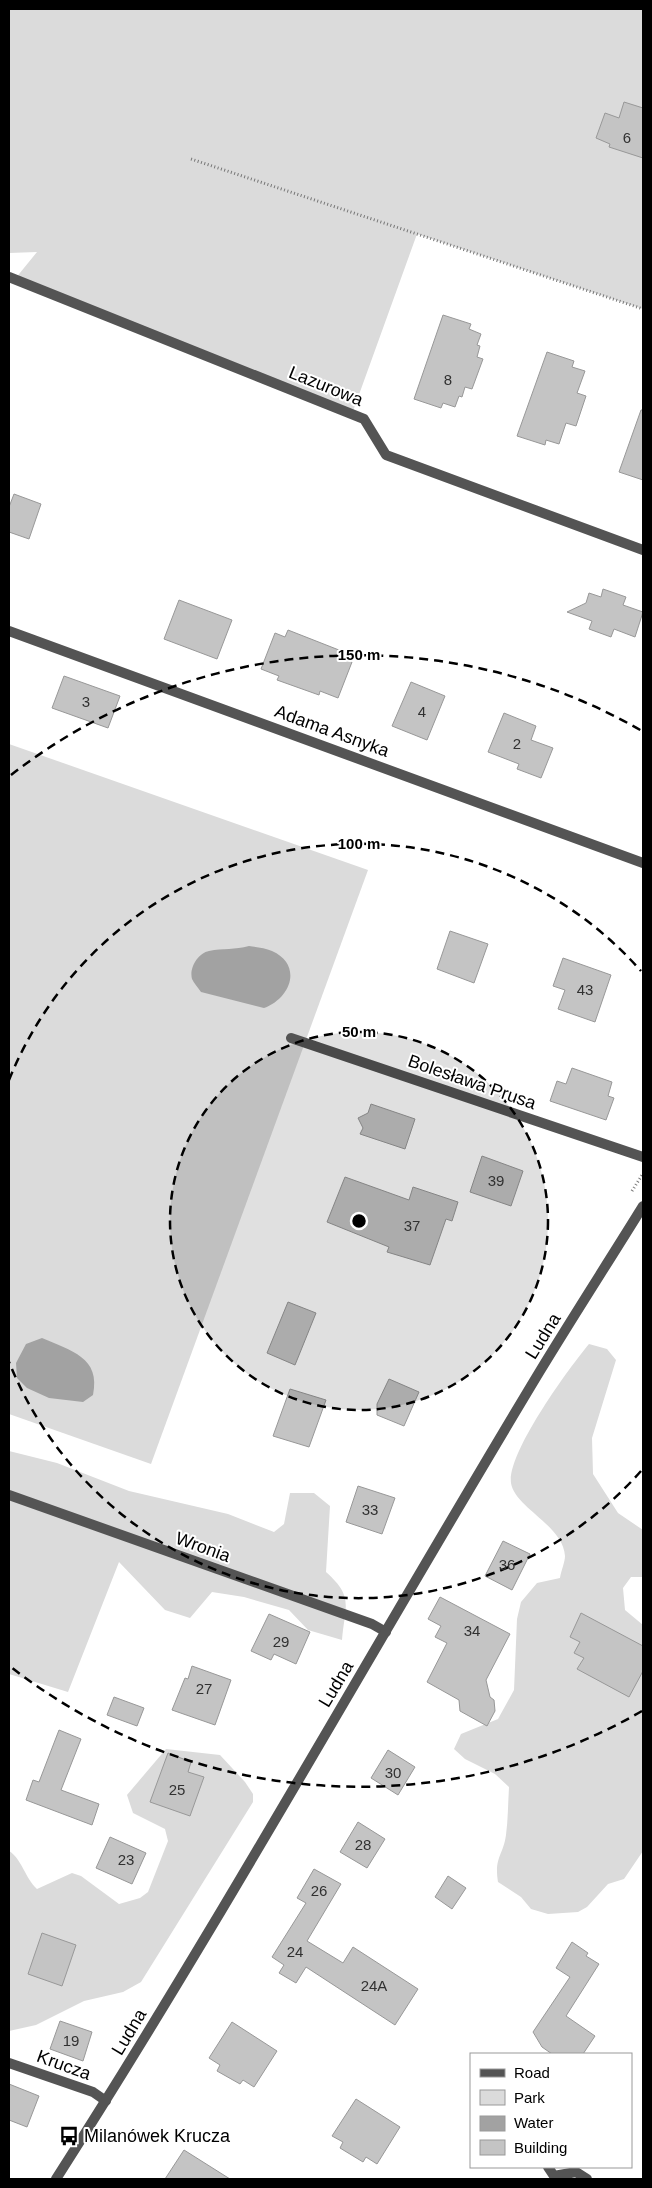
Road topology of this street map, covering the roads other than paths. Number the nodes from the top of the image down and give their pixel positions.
1 (9, 277) edge
2 (643, 550) edge
3 (9, 630) edge
4 (643, 863) edge
5 (291, 1038) dead end
6 (643, 1157) edge
7 (643, 1206) edge
8 (9, 1494) edge
9 (386, 1632) junction
10 (9, 2063) edge
11 (106, 2101) junction
12 (549, 2168) edge
13 (576, 2169) edge
14 (56, 2179) edge
15 (587, 2179) edge

1 - 2 street, Lazurowa
3 - 4 street, Adama Asnyka
5 - 6 street, Bolesława Prusa
7 - 9 street, Ludna
8 - 9 street, Wronia
9 - 11 street, Ludna
10 - 11 street, Krucza
11 - 14 street, Ludna
12 - 13 street
13 - 15 street

